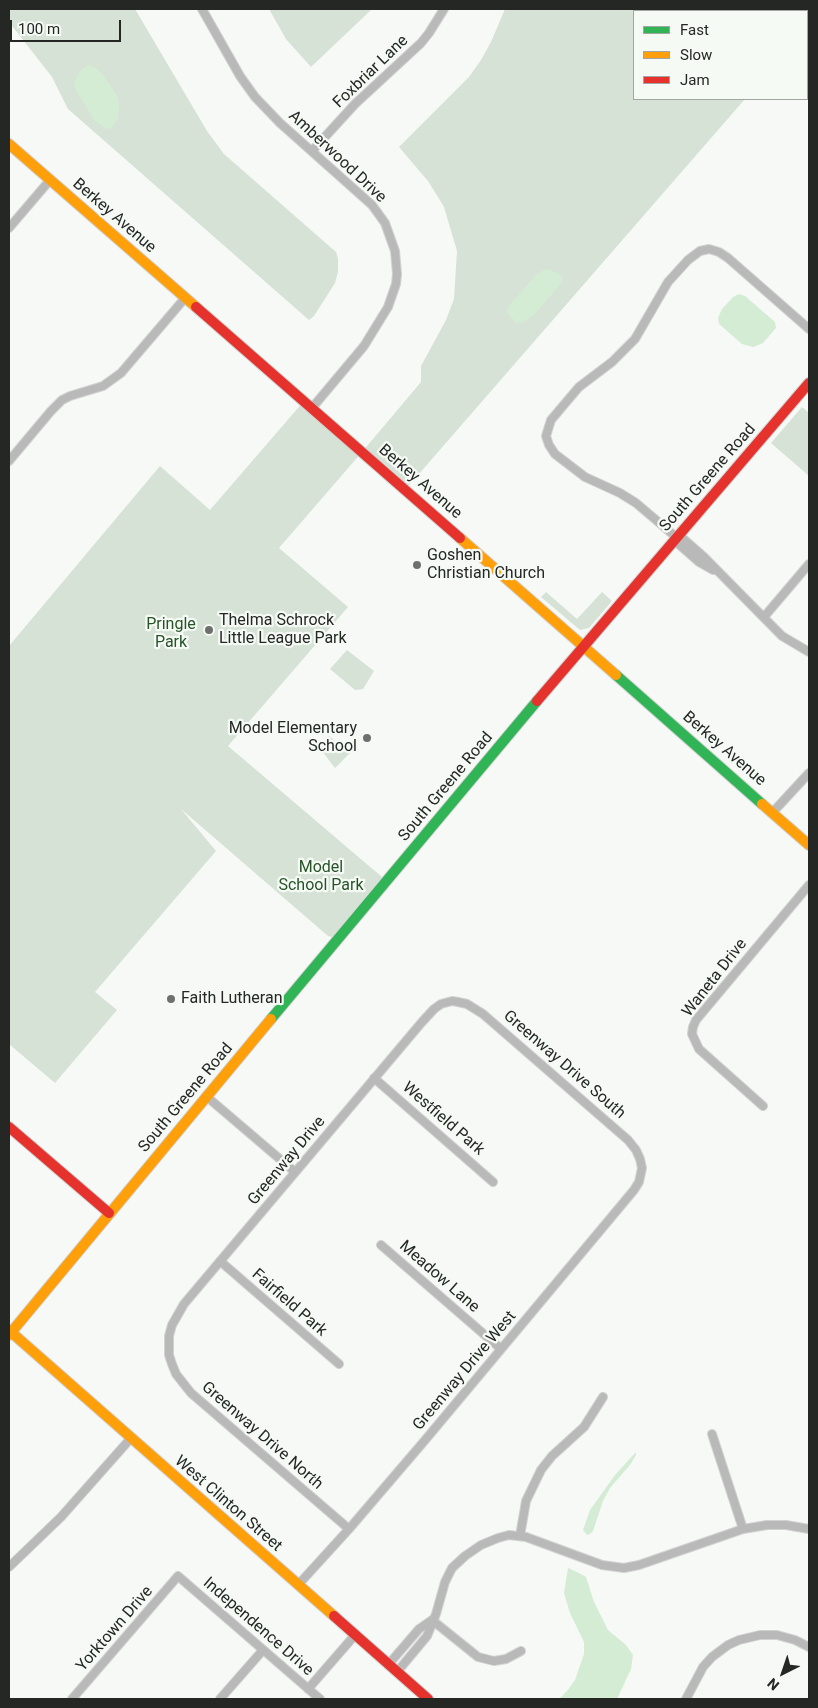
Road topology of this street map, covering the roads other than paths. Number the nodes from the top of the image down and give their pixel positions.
1 (202, 9) edge
2 (444, 9) edge
3 (9, 144) edge
4 (312, 151) junction
5 (50, 180) junction
6 (9, 228) edge
7 (185, 298) junction
8 (809, 329) edge
9 (809, 384) edge
10 (312, 408) junction
11 (9, 461) edge
12 (676, 538) junction
13 (809, 564) edge
14 (764, 617) junction
15 (584, 646) junction
16 (809, 652) edge
17 (809, 773) edge
18 (773, 812) junction
19 (809, 845) edge
20 (809, 885) edge
21 (452, 1001) joint
22 (374, 1078) junction
23 (206, 1096) junction
24 (763, 1106) dead end
25 (9, 1127) edge
26 (642, 1168) joint
27 (295, 1172) junction
28 (493, 1182) dead end
29 (109, 1213) junction
30 (381, 1245) dead end
31 (220, 1261) junction
32 (9, 1332) edge
33 (502, 1349) junction
34 (169, 1355) joint
35 (339, 1364) dead end
36 (604, 1398) dead end
37 (712, 1434) dead end
38 (131, 1438) junction
39 (349, 1529) junction
40 (743, 1529) junction
41 (809, 1529) edge
42 (520, 1536) junction
43 (9, 1567) edge
44 (178, 1576) joint
45 (298, 1585) junction
46 (432, 1620) junction
47 (354, 1635) junction
48 (809, 1647) edge
49 (263, 1650) junction
50 (521, 1651) dead end
51 (388, 1665) junction
52 (397, 1672) junction
53 (308, 1689) junction
54 (72, 1699) edge
55 (220, 1699) edge
56 (320, 1699) edge
57 (428, 1699) edge
58 (686, 1699) edge

1 - 4 street, Amberwood Drive
2 - 4 street, Foxbriar Lane
3 - 5 street, Berkey Avenue
4 - 10 street, Amberwood Drive
5 - 6 street
5 - 7 street, Berkey Avenue
7 - 10 street, Berkey Avenue
7 - 11 street
8 - 12 street
9 - 12 street, South Greene Road
10 - 15 street, Berkey Avenue
12 - 14 street
12 - 15 street, South Greene Road
13 - 14 street
14 - 16 street
15 - 18 street, Berkey Avenue
15 - 23 street, South Greene Road
17 - 18 street
18 - 19 street, Berkey Avenue
20 - 24 street, Waneta Drive
21 - 22 street, Greenway Drive
21 - 26 street, Greenway Drive South
22 - 27 street, Greenway Drive
22 - 28 street, Westfield Park
23 - 27 street
23 - 29 street, South Greene Road
25 - 29 street
26 - 33 street, Greenway Drive West
27 - 31 street, Greenway Drive
29 - 32 street, South Greene Road
30 - 33 street, Meadow Lane
31 - 34 street, Greenway Drive
31 - 35 street, Fairfield Park
32 - 38 street, West Clinton Street
33 - 39 street, Greenway Drive West
34 - 39 street, Greenway Drive North
36 - 42 street
37 - 40 street
38 - 43 street
38 - 45 street, West Clinton Street
39 - 45 street, Greenway Drive West
40 - 41 street
40 - 42 street
42 - 46 street
44 - 49 street, Independence Drive
44 - 54 street, Yorktown Drive
45 - 47 street, West Clinton Street
46 - 50 street
46 - 51 street
46 - 52 street
47 - 51 street, West Clinton Street
47 - 53 street
48 - 58 street
49 - 53 street, Independence Drive
49 - 55 street
51 - 52 street, West Clinton Street
52 - 57 street, West Clinton Street
53 - 56 street, Independence Drive

